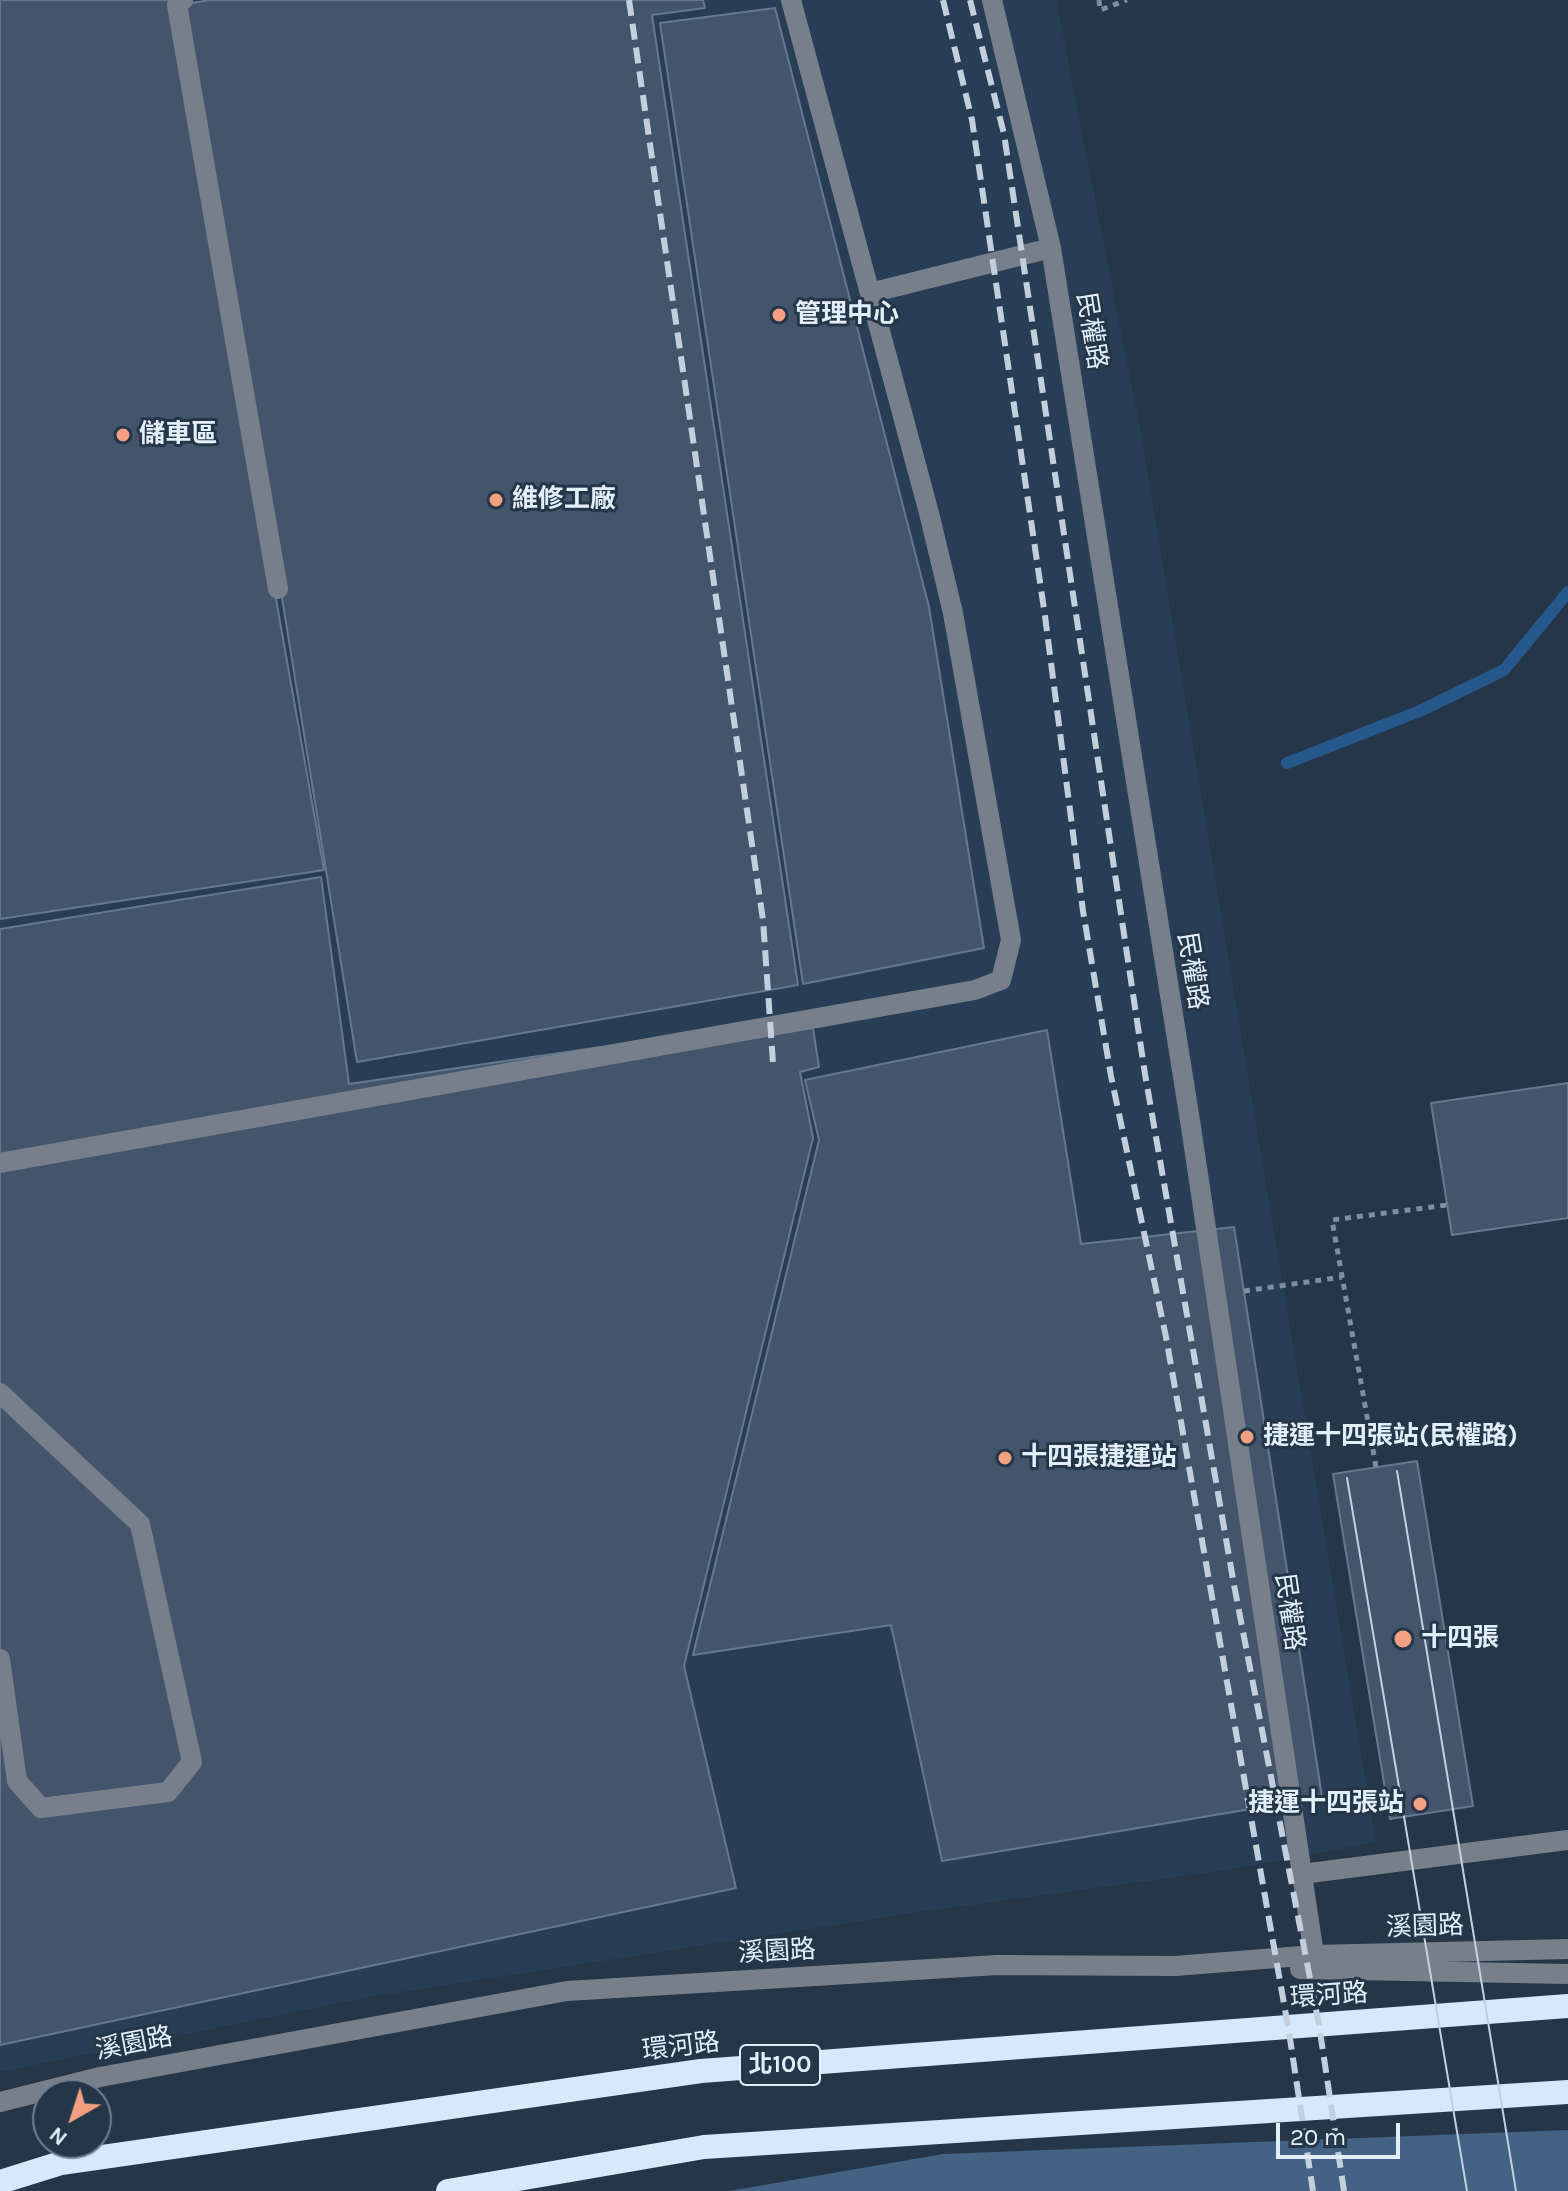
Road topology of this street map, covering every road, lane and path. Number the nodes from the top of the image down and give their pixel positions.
1 (183, 0) edge
2 (791, 0) edge
3 (992, 0) edge
4 (1099, 0) edge
5 (1127, 0) edge
6 (1051, 248) junction
7 (870, 293) junction
8 (278, 589) dead end
9 (0, 1163) edge
10 (1447, 1205) dead end
11 (1342, 1277) junction
12 (1244, 1291) dead end
13 (0, 1393) edge
14 (1376, 1467) dead end
15 (0, 1659) edge
16 (1568, 1840) edge
17 (1302, 1874) junction
18 (1568, 1949) edge
19 (1314, 1955) junction
20 (1175, 1966) junction
21 (1568, 1974) edge
22 (1568, 2006) edge
23 (1568, 2092) edge
24 (0, 2102) edge
25 (0, 2182) edge
26 (448, 2191) edge

1 - 8 street
2 - 7 street
3 - 6 street, 民權路
4 - 5 path
6 - 7 street
6 - 17 street, 民權路
7 - 9 street
10 - 11 path
11 - 12 path
11 - 14 path
13 - 15 street
16 - 17 street
17 - 19 street, 民權路
18 - 19 street, 溪園路
19 - 20 street, 溪園路
20 - 21 street
20 - 24 street, 溪園路
22 - 25 highway, 環河路 / 北100
23 - 26 highway

